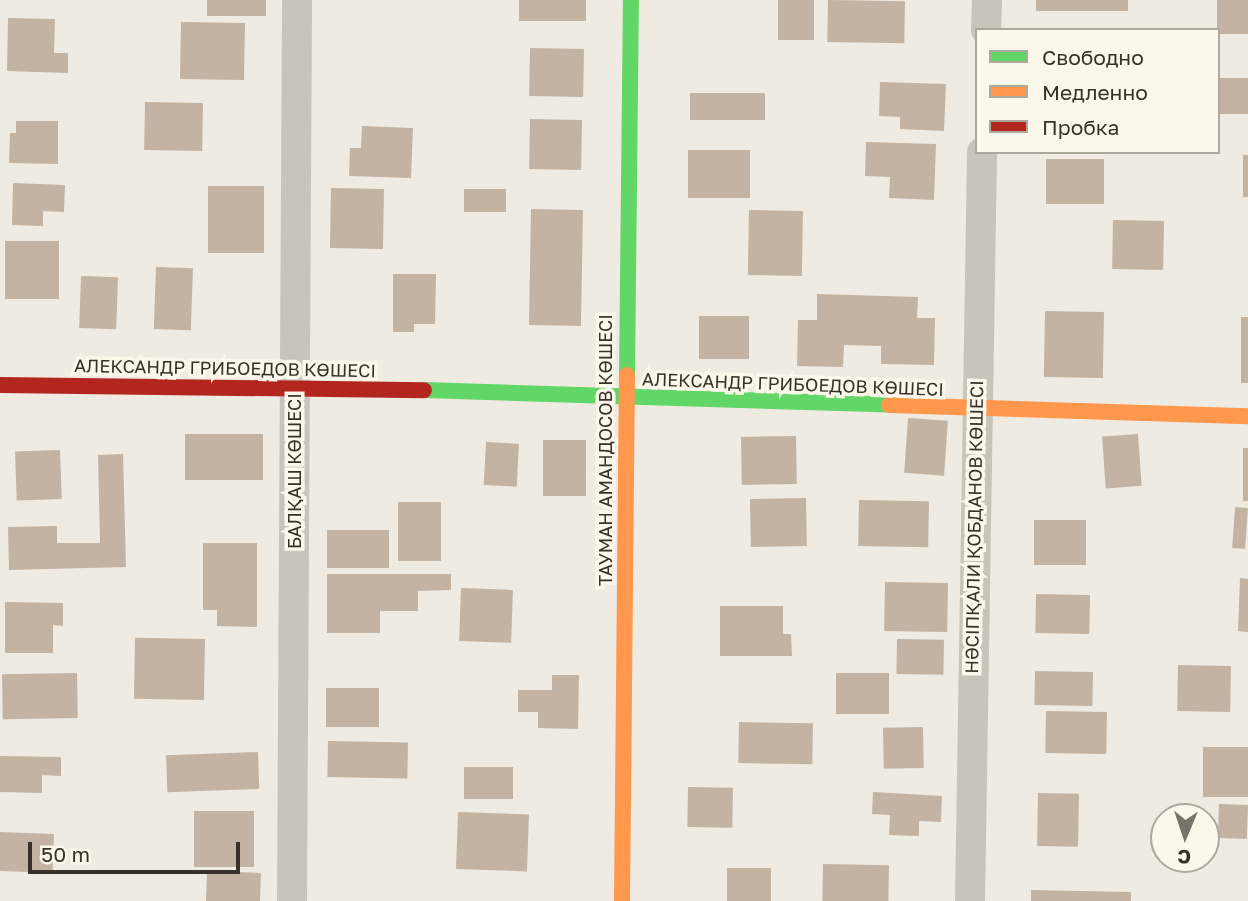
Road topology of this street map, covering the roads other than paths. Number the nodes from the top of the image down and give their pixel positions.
1 (296, 0) edge
2 (631, 0) edge
3 (987, 0) edge
4 (986, 28) edge
5 (982, 154) edge
6 (0, 385) edge
7 (294, 386) junction
8 (625, 397) junction
9 (975, 410) junction
10 (1248, 416) edge
11 (292, 901) edge
12 (622, 901) edge
13 (970, 901) edge

1 - 7 street, БАЛҚАШ КӨШЕСІ
2 - 8 street, ТАУМАН АМАНДОСОВ КӨШЕСІ
3 - 4 street
5 - 9 street, НӘСІПҚАЛИ ҚОБДАНОВ КӨШЕСІ
6 - 7 street, АЛЕКСАНДР ГРИБОЕДОВ КӨШЕСІ
7 - 8 street, АЛЕКСАНДР ГРИБОЕДОВ КӨШЕСІ
7 - 11 street, БАЛҚАШ КӨШЕСІ
8 - 9 street, АЛЕКСАНДР ГРИБОЕДОВ КӨШЕСІ
8 - 12 street, ТАУМАН АМАНДОСОВ КӨШЕСІ
9 - 10 street, АЛЕКСАНДР ГРИБОЕДОВ КӨШЕСІ
9 - 13 street, НӘСІПҚАЛИ ҚОБДАНОВ КӨШЕСІ

